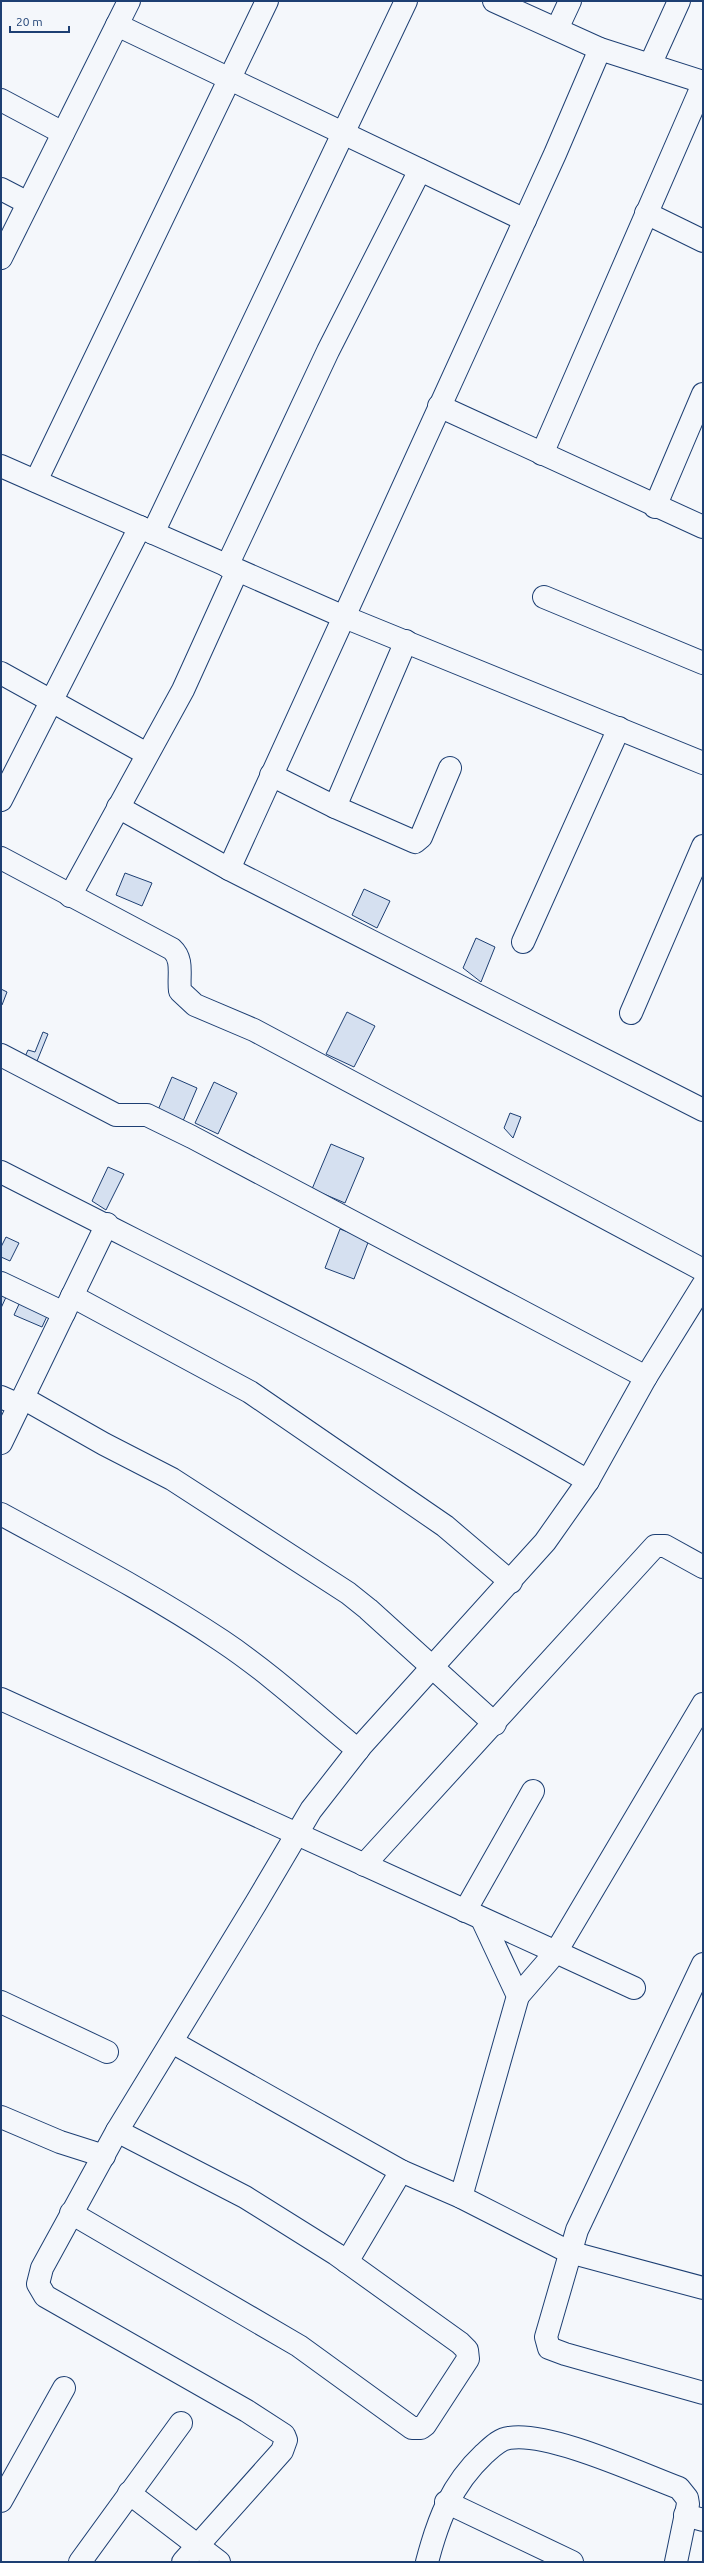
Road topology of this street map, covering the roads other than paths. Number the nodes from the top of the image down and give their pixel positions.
1 (129, 1) edge
2 (268, 1) edge
3 (406, 1) edge
4 (494, 1) edge
5 (570, 1) edge
6 (679, 1) edge
7 (117, 26) junction
8 (557, 29) junction
9 (600, 49) junction
10 (650, 65) junction
11 (230, 79) junction
12 (703, 83) edge
13 (1, 100) edge
14 (63, 133) junction
15 (344, 134) junction
16 (420, 170) junction
17 (1, 188) edge
18 (28, 204) junction
19 (646, 213) junction
20 (524, 220) junction
21 (703, 241) edge
22 (1, 258) edge
23 (703, 394) edge
24 (439, 406) junction
25 (542, 454) junction
26 (1, 466) edge
27 (36, 481) junction
28 (655, 507) junction
29 (703, 527) edge
30 (146, 530) junction
31 (232, 568) junction
32 (544, 597) dead end
33 (342, 616) junction
34 (406, 642) junction
35 (703, 663) edge
36 (1, 673) edge
37 (53, 701) junction
38 (618, 728) junction
39 (147, 754) junction
40 (703, 763) edge
41 (450, 768) dead end
42 (271, 775) junction
43 (1, 800) edge
44 (118, 807) junction
45 (335, 807) junction
46 (703, 846) edge
47 (1, 858) edge
48 (229, 869) junction
49 (70, 896) junction
50 (523, 942) dead end
51 (630, 1013) dead end
52 (1, 1055) edge
53 (703, 1110) edge
54 (1, 1172) edge
55 (107, 1224) junction
56 (703, 1270) edge
57 (1, 1283) edge
58 (703, 1285) edge
59 (68, 1305) junction
60 (646, 1377) junction
61 (14, 1400) edge
62 (1, 1442) edge
63 (588, 1480) junction
64 (1, 1514) edge
65 (702, 1564) edge
66 (511, 1582) junction
67 (431, 1667) junction
68 (1, 1698) edge
69 (703, 1704) edge
70 (494, 1724) junction
71 (358, 1750) junction
72 (532, 1791) dead end
73 (297, 1833) junction
74 (364, 1865) junction
75 (473, 1915) junction
76 (556, 1952) junction
77 (703, 1964) edge
78 (634, 1988) dead end
79 (518, 1996) junction
80 (1, 2002) edge
81 (172, 2042) junction
82 (107, 2052) dead end
83 (1, 2117) edge
84 (117, 2131) junction
85 (104, 2156) junction
86 (401, 2171) junction
87 (461, 2197) junction
88 (71, 2213) junction
89 (568, 2252) junction
90 (347, 2262) junction
91 (703, 2288) edge
92 (64, 2388) dead end
93 (703, 2393) edge
94 (181, 2423) dead end
95 (129, 2493) junction
96 (1, 2501) edge
97 (446, 2502) junction
98 (694, 2518) edge
99 (198, 2544) junction
100 (80, 2562) edge
101 (183, 2562) edge
102 (219, 2562) edge
103 (427, 2562) edge
104 (572, 2562) edge
105 (676, 2562) edge

1 - 7 street
2 - 11 street
3 - 15 street
4 - 8 street
5 - 8 street
6 - 10 street
7 - 11 street
7 - 14 street
8 - 9 street
9 - 10 street
9 - 20 street
10 - 12 street
11 - 15 street
11 - 27 street
12 - 19 street
13 - 14 street
14 - 18 street
15 - 16 street
15 - 30 street
16 - 20 street
16 - 31 street
17 - 18 street
18 - 22 street
19 - 21 street
19 - 25 street
20 - 24 street
23 - 28 street
24 - 25 street
24 - 33 street
25 - 28 street
26 - 27 street
27 - 30 street
28 - 29 street
30 - 31 street
30 - 37 street
31 - 33 street
31 - 39 street
32 - 35 street
33 - 34 street
33 - 42 street
34 - 38 street
34 - 45 street
36 - 37 street
37 - 39 street
37 - 43 street
38 - 40 street
38 - 50 street
39 - 44 street
41 - 45 street
42 - 45 street
42 - 48 street
44 - 48 street
44 - 49 street
46 - 51 street
47 - 49 street
48 - 53 street
49 - 56 street
52 - 60 street
54 - 55 street
55 - 59 street
55 - 63 street
57 - 59 street
58 - 60 street
59 - 61 street
59 - 66 street
60 - 63 street
61 - 62 street
61 - 67 street
63 - 66 street
64 - 71 street
65 - 70 street
66 - 67 street
67 - 70 street
67 - 71 street
68 - 73 street
69 - 76 street
70 - 74 street
71 - 73 street
72 - 75 street
73 - 74 street
73 - 81 street
74 - 75 street
75 - 76 street
75 - 79 street
76 - 78 street
76 - 79 street
77 - 89 street
79 - 87 street
80 - 82 street
81 - 84 street
81 - 86 street
83 - 85 street
84 - 85 street
84 - 90 street
85 - 88 street
86 - 87 street
86 - 90 street
87 - 89 street
88 - 90 street
88 - 99 street
89 - 91 street
89 - 93 street
92 - 96 street
94 - 95 street
95 - 99 street
95 - 100 street
97 - 98 street
97 - 103 street
97 - 104 street
98 - 105 street
99 - 101 street
99 - 102 street

